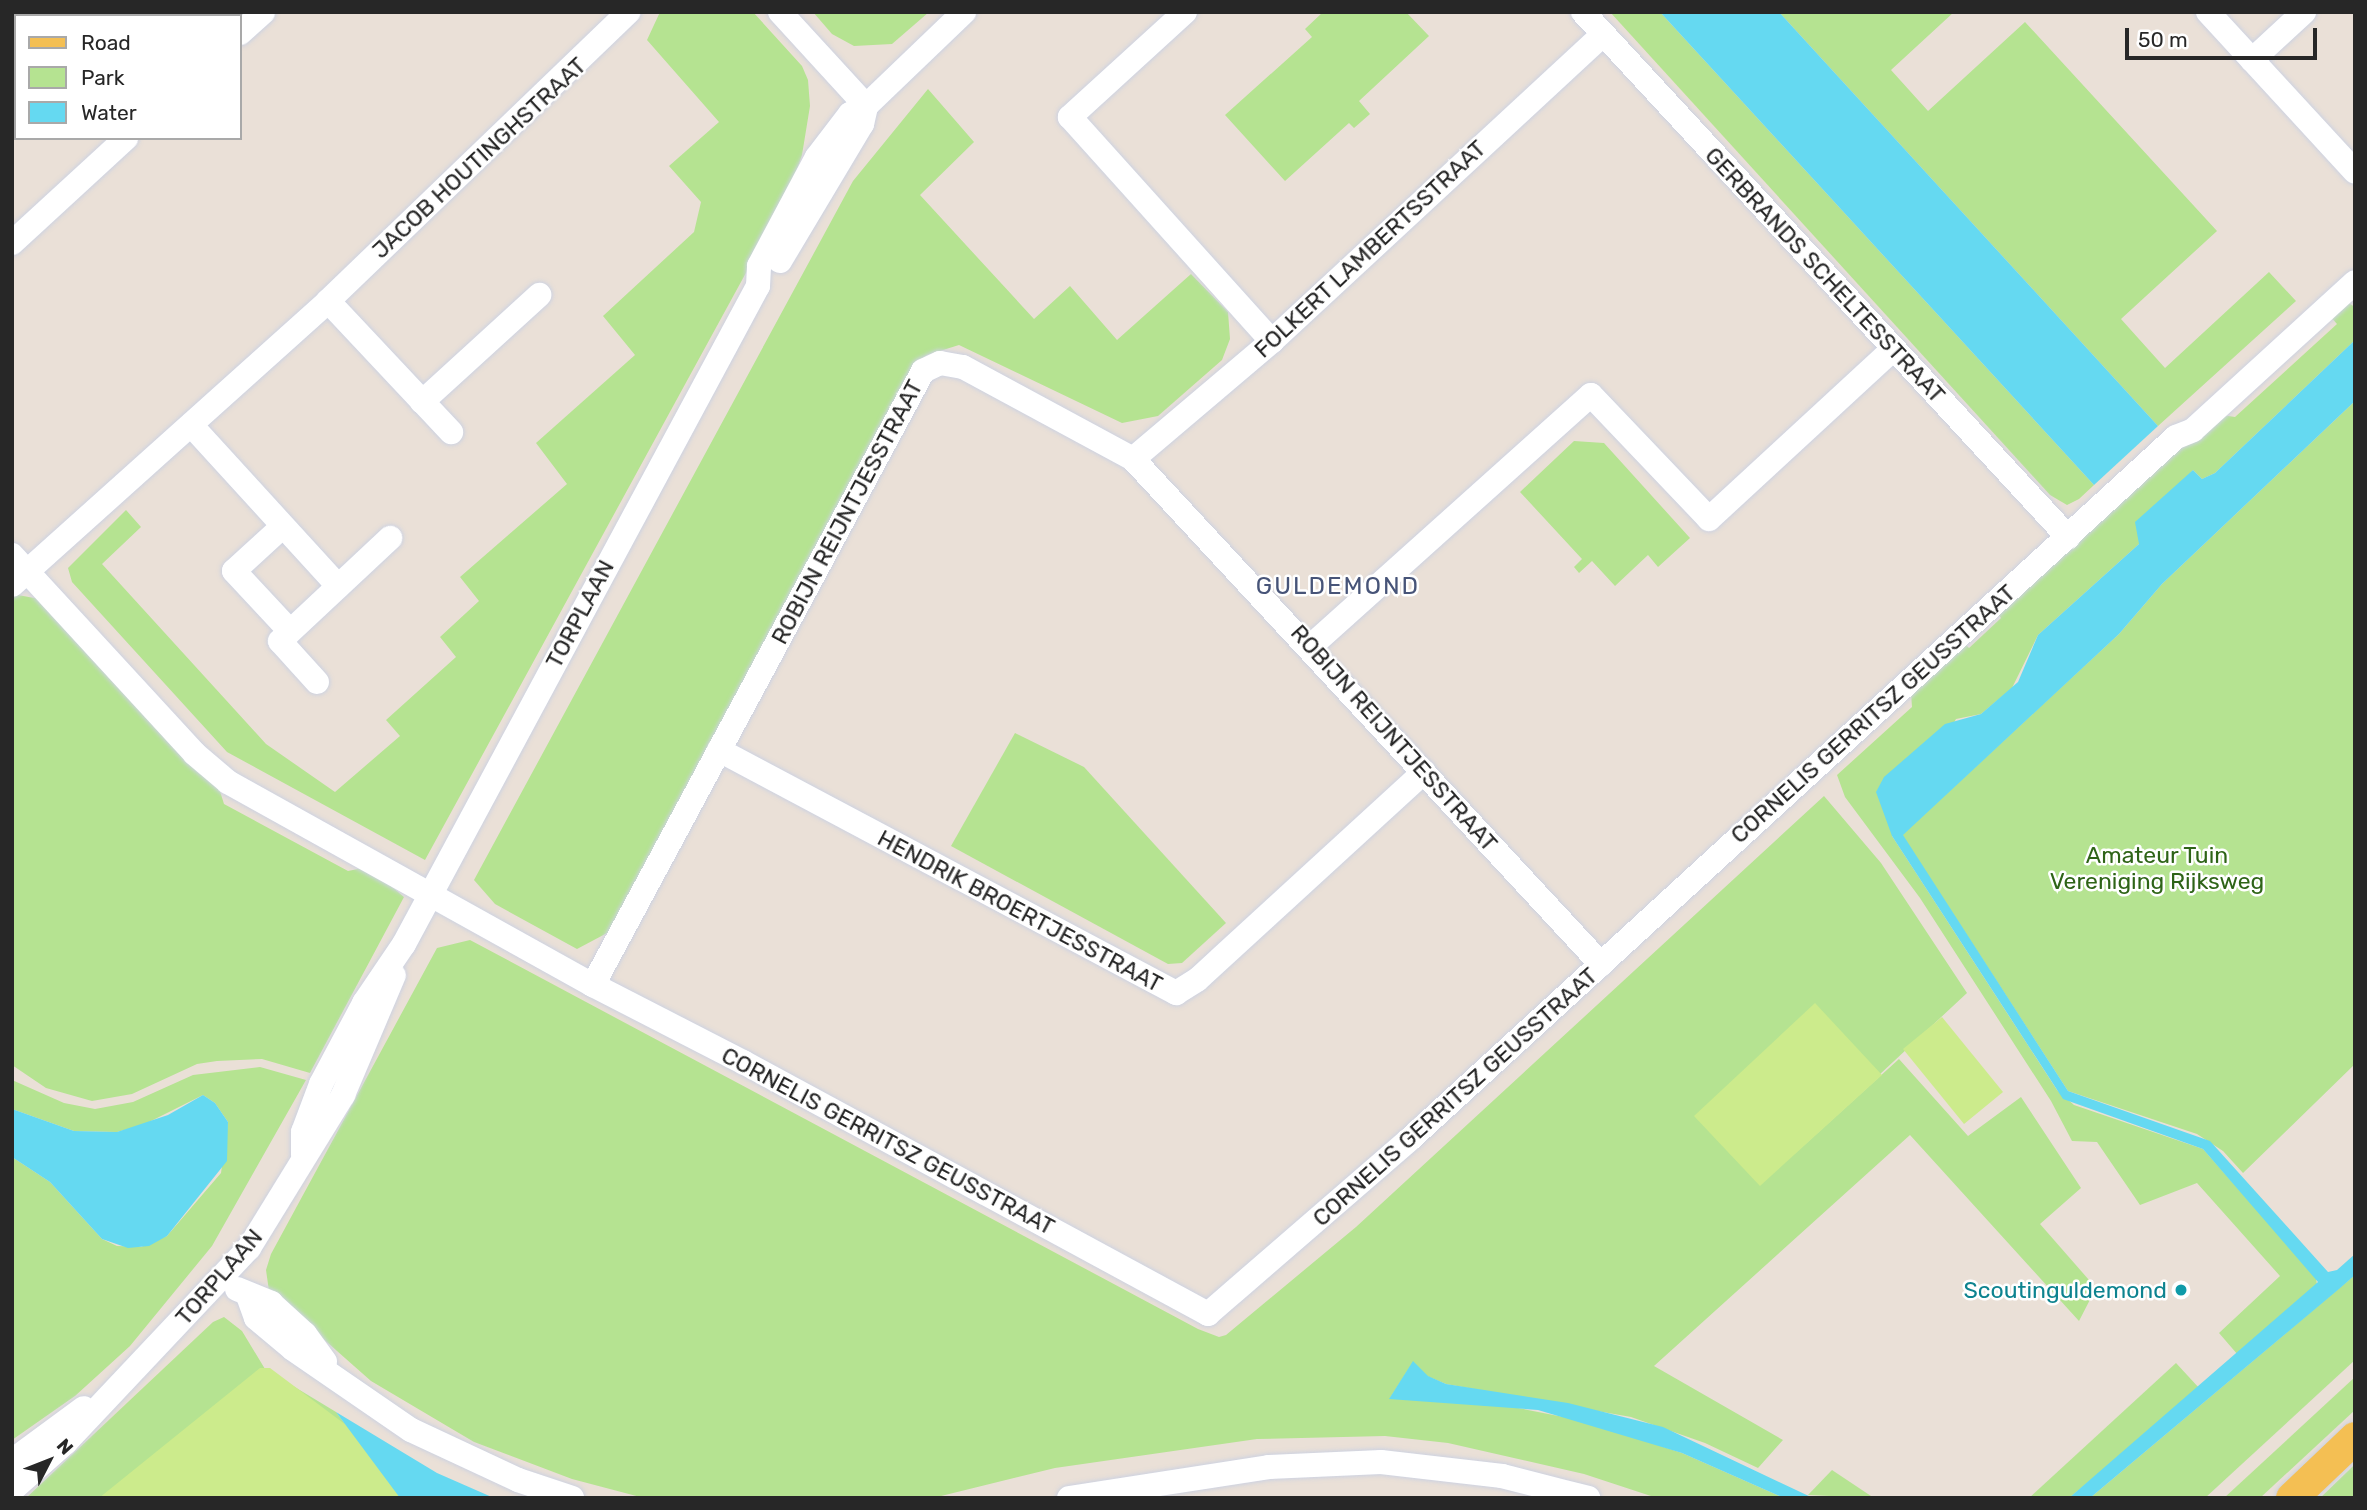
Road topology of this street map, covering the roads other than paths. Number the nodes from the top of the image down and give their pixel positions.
1 (263, 12) edge
2 (628, 12) edge
3 (780, 12) edge
4 (964, 12) edge
5 (1185, 12) edge
6 (1583, 12) edge
7 (2208, 12) edge
8 (2304, 12) edge
9 (242, 31) edge
10 (1603, 35) junction
11 (2252, 60) junction
12 (866, 106) junction
13 (124, 140) edge
14 (2355, 172) edge
15 (12, 243) edge
16 (2355, 282) edge
17 (539, 295) dead end
18 (328, 301) junction
19 (1272, 341) junction
20 (1893, 349) junction
21 (422, 401) junction
22 (192, 426) junction
23 (451, 432) dead end
24 (1133, 459) junction
25 (282, 527) junction
26 (2068, 537) junction
27 (390, 538) dead end
28 (17, 570) edge
29 (338, 586) junction
30 (290, 631) junction
31 (1311, 646) junction
32 (317, 682) dead end
33 (719, 750) junction
34 (1424, 772) junction
35 (430, 893) junction
36 (1601, 964) junction
37 (593, 985) junction
38 (223, 1279) junction
39 (117, 1386) junction
40 (2355, 1438) edge
41 (12, 1461) edge
42 (12, 1490) edge
43 (572, 1498) edge
44 (1069, 1498) edge
45 (1588, 1498) edge
46 (2291, 1498) edge

1 - 9 street
2 - 18 street, JACOB HOUTINGHSTRAAT
3 - 12 street
4 - 12 street, TORPLAAN
5 - 19 street
6 - 10 street, GERBRANDS SCHELTESSTRAAT
7 - 11 street
8 - 11 street
10 - 19 street, FOLKERT LAMBERTSSTRAAT
10 - 20 street, GERBRANDS SCHELTESSTRAAT
11 - 14 street
12 - 35 street, TORPLAAN
13 - 15 street
16 - 26 street, CORNELIS GERRITSZ GEUSSTRAAT
17 - 21 street
18 - 21 street
18 - 22 street, JACOB HOUTINGHSTRAAT
19 - 24 street, FOLKERT LAMBERTSSTRAAT
20 - 26 street, GERBRANDS SCHELTESSTRAAT
20 - 31 street
21 - 23 street
22 - 25 street
22 - 28 street, JACOB HOUTINGHSTRAAT
24 - 31 street, ROBIJN REIJNTJESSTRAAT
24 - 33 street, ROBIJN REIJNTJESSTRAAT
25 - 29 street
25 - 30 street
26 - 36 street, CORNELIS GERRITSZ GEUSSTRAAT
27 - 29 street
28 - 35 street, CORNELIS GERRITSZ GEUSSTRAAT
29 - 30 street
30 - 32 street
31 - 34 street, ROBIJN REIJNTJESSTRAAT
33 - 34 street, HENDRIK BROERTJESSTRAAT
33 - 37 street, ROBIJN REIJNTJESSTRAAT
34 - 36 street, ROBIJN REIJNTJESSTRAAT
35 - 37 street, CORNELIS GERRITSZ GEUSSTRAAT
35 - 38 street, TORPLAAN
36 - 37 street, CORNELIS GERRITSZ GEUSSTRAAT
38 - 39 street, TORPLAAN
38 - 43 street
39 - 41 street, TORPLAAN
39 - 42 street, TORPLAAN
40 - 46 main road
44 - 45 street

